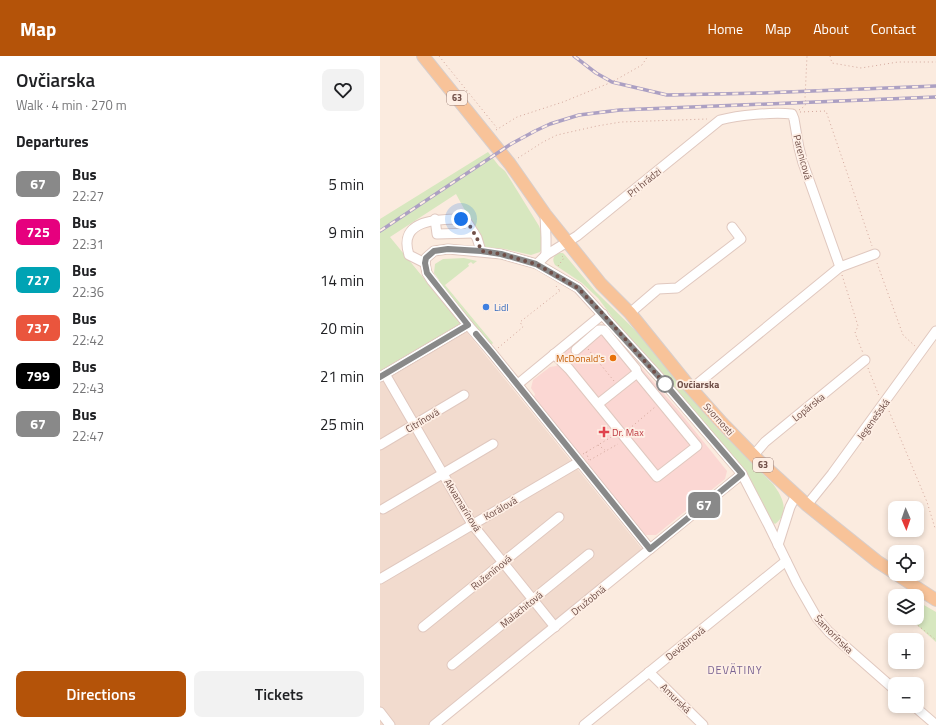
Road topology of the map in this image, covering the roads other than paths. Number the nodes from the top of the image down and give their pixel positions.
1 (423, 56) edge
2 (720, 120) joint
3 (545, 214) junction
4 (448, 219) junction
5 (732, 227) dead end
6 (452, 233) junction
7 (474, 233) junction
8 (568, 241) junction
9 (481, 251) junction
10 (874, 254) road end
11 (546, 256) junction
12 (426, 261) junction
13 (536, 264) junction
14 (840, 267) junction
15 (630, 312) junction
16 (603, 314) junction
17 (468, 325) junction
18 (936, 331) edge
19 (580, 347) road end
20 (554, 354) junction
21 (865, 360) road end
22 (637, 373) junction
23 (382, 376) edge
24 (518, 384) junction
25 (690, 386) junction
26 (464, 395) dead end
27 (598, 404) junction
28 (414, 425) junction
29 (493, 444) dead end
30 (380, 445) edge
31 (753, 456) junction
32 (582, 460) junction
33 (444, 474) junction
34 (742, 474) junction
35 (796, 495) junction
36 (807, 505) junction
37 (383, 509) dead end
38 (559, 517) dead end
39 (472, 524) junction
40 (778, 545) junction
41 (650, 549) junction
42 (589, 554) dead end
43 (786, 561) junction
44 (502, 562) junction
45 (888, 568) edge
46 (380, 579) edge
47 (907, 581) edge
48 (533, 600) junction
49 (936, 600) edge
50 (422, 627) dead end
51 (555, 627) junction
52 (452, 664) dead end
53 (649, 672) junction
54 (888, 684) edge
55 (380, 712) edge
56 (922, 713) edge
57 (390, 725) edge
58 (434, 725) edge
59 (584, 725) edge
60 (703, 725) edge
61 (936, 725) edge

1 - 3 main road, Svornosti / 63
2 - 8 street, Pri hrádzi
2 - 14 street, Parenicová
3 - 8 main road, Svornosti / 63
3 - 11 street
4 - 6 street
4 - 6 street
4 - 7 street
4 - 12 street
5 - 15 street
6 - 7 street
7 - 9 street
8 - 11 street, Pri hrádzi
8 - 15 main road, Svornosti / 63
9 - 12 street, Šamorínska
9 - 13 street, Šamorínska
10 - 14 street
11 - 13 street, Pri hrádzi
12 - 17 street
13 - 16 street, Šamorínska
14 - 25 street
15 - 25 main road, Svornosti / 63
16 - 20 street
16 - 34 street, Šamorínska
17 - 23 street
17 - 24 street
18 - 36 street, Jegenešská
19 - 22 street
20 - 24 street
20 - 27 street
21 - 31 street, Lopárska
22 - 27 street
22 - 27 street
23 - 28 street, Akvamarínová
24 - 32 street
25 - 31 main road, Svornosti / 63
26 - 28 street, Citrínová
28 - 30 street, Citrínová
28 - 33 street, Akvamarínová
29 - 33 street
31 - 35 main road, Svornosti / 63
32 - 39 street, Korálová
32 - 41 street
33 - 37 street
33 - 39 street, Akvamarínová
34 - 40 street, Šamorínska
34 - 41 street, Družobná
35 - 36 main road, Svornosti / 63
35 - 40 street
36 - 45 main road, Svornosti / 63
38 - 44 street, Ruženínová
39 - 44 street, Akvamarínová
39 - 46 street, Korálová
40 - 43 street, Šamorínska
41 - 51 street, Družobná
42 - 48 street, Malachitová
43 - 53 street, Devätinová
43 - 54 street, Šamorínska
44 - 48 street, Akvamarínová
44 - 50 street, Ruženínová
47 - 49 main road, Svornosti / 63
48 - 51 street, Akvamarínová
48 - 52 street, Malachitová
51 - 58 street, Družobná
53 - 59 street, Devätinová
53 - 60 street, Amurská
55 - 57 street
56 - 61 street

